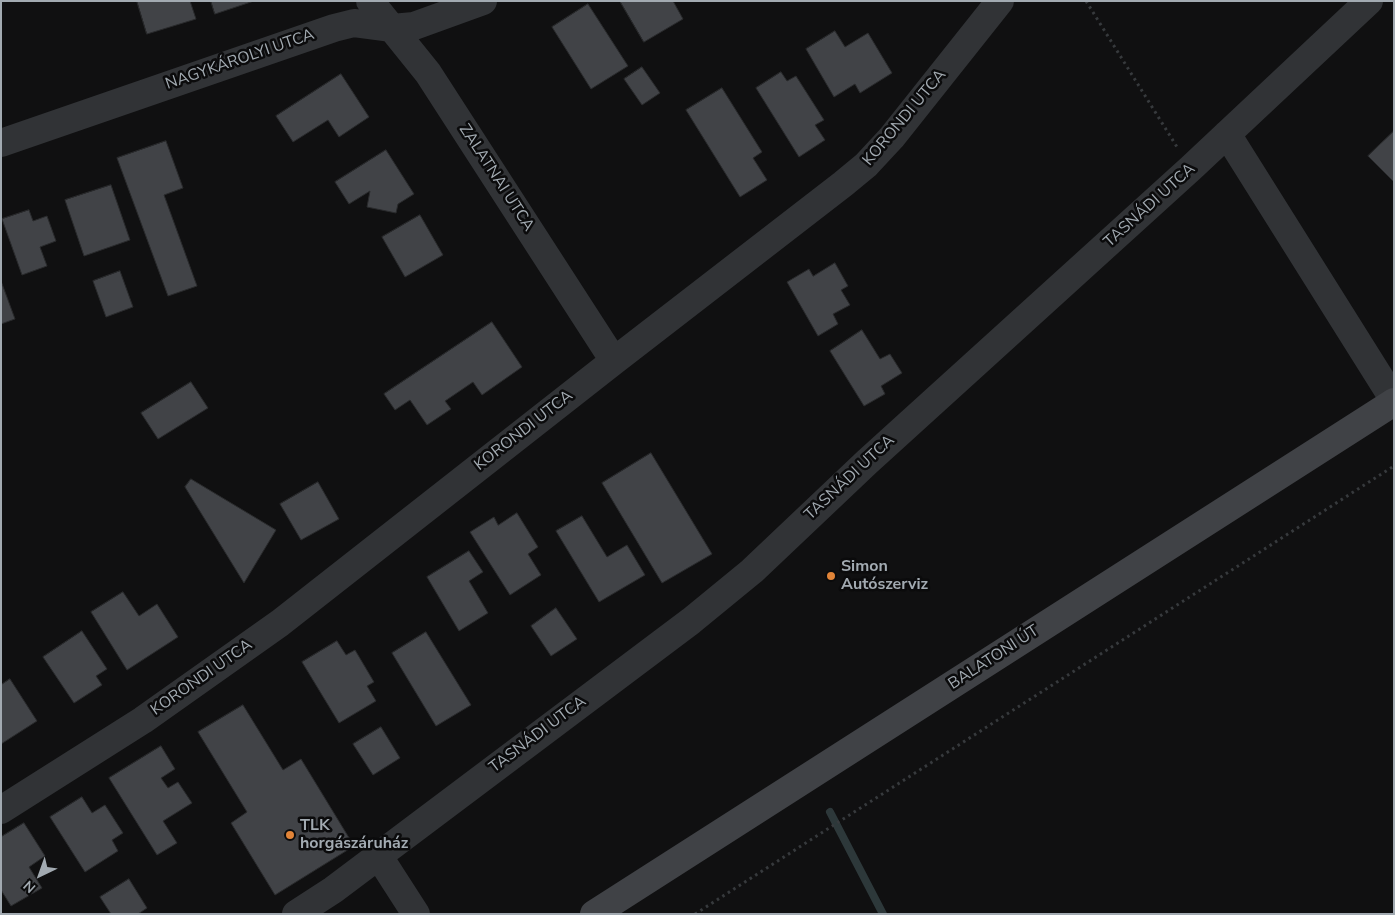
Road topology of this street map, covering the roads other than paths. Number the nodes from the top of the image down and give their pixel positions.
1 (370, 1) edge
2 (482, 1) edge
3 (1000, 1) edge
4 (1369, 1) edge
5 (392, 28) junction
6 (1227, 134) junction
7 (1, 143) edge
8 (614, 361) junction
9 (1394, 401) edge
10 (1, 810) edge
11 (378, 855) junction
12 (296, 914) edge
13 (416, 914) edge
14 (594, 914) edge

1 - 5 street, ZALATNAI UTCA
2 - 5 street, NAGYKÁROLYI UTCA
3 - 8 street, KORONDI UTCA
4 - 6 street, TASNÁDI UTCA
5 - 7 street, NAGYKÁROLYI UTCA
5 - 8 street, ZALATNAI UTCA
6 - 9 street
6 - 11 street, TASNÁDI UTCA
8 - 10 street, KORONDI UTCA
9 - 14 main road, BALATONI ÚT
11 - 12 street, TASNÁDI UTCA
11 - 13 street

